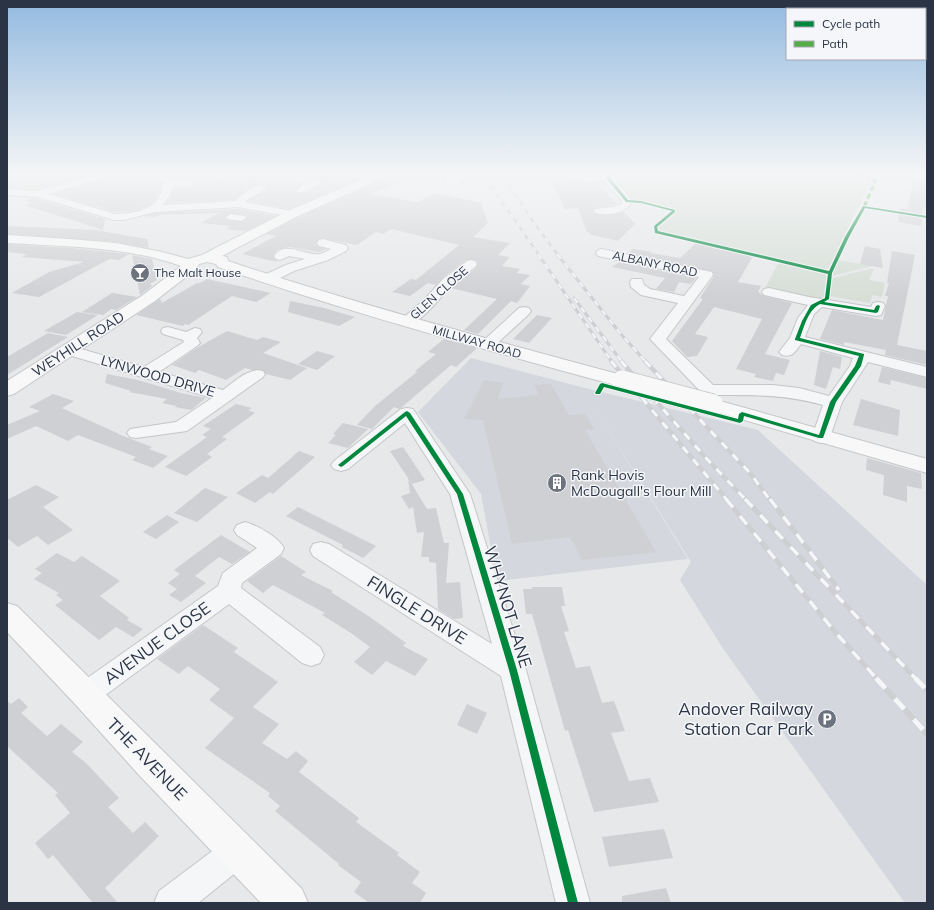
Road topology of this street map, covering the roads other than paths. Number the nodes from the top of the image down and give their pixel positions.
1 (106, 214) edge
2 (134, 214) edge
3 (239, 214) edge
4 (291, 214) edge
5 (234, 218) dead end
6 (7, 239) edge
7 (237, 243) junction
8 (323, 243) dead end
9 (602, 253) dead end
10 (280, 256) dead end
11 (320, 258) junction
12 (222, 262) junction
13 (471, 264) dead end
14 (200, 265) junction
15 (243, 272) junction
16 (267, 279) junction
17 (637, 282) dead end
18 (769, 292) dead end
19 (686, 301) junction
20 (820, 303) junction
21 (525, 311) dead end
22 (876, 312) dead end
23 (406, 322) junction
24 (168, 331) dead end
25 (796, 339) junction
26 (487, 345) junction
27 (67, 350) junction
28 (787, 352) dead end
29 (862, 355) junction
30 (927, 372) edge
31 (146, 373) junction
32 (257, 374) dead end
33 (7, 390) edge
34 (225, 396) junction
35 (711, 398) junction
36 (833, 402) junction
37 (136, 433) dead end
38 (821, 437) junction
39 (341, 464) dead end
40 (927, 466) edge
41 (245, 530) dead end
42 (321, 550) dead end
43 (229, 592) junction
44 (7, 614) edge
45 (308, 645) dead end
46 (513, 670) junction
47 (86, 694) junction
48 (238, 851) junction
49 (171, 903) edge
50 (288, 903) edge
51 (573, 903) edge

1 - 2 street
3 - 5 street
4 - 7 street, WEYHILL ROAD
6 - 14 street, MILLWAY ROAD
7 - 12 street, WEYHILL ROAD
7 - 14 street, WEYHILL ROAD
8 - 11 street
9 - 19 street, ALBANY ROAD
10 - 11 street
11 - 16 street
12 - 14 street, WEYHILL ROAD
12 - 15 street, MILLWAY ROAD
13 - 23 street, GLEN CLOSE
14 - 15 street, MILLWAY ROAD
14 - 27 street, WEYHILL ROAD
15 - 16 street, MILLWAY ROAD
16 - 23 street, MILLWAY ROAD
17 - 19 street
18 - 20 street
19 - 35 street, ALBANY ROAD
20 - 22 street
20 - 25 street
21 - 26 street
23 - 26 street, MILLWAY ROAD
24 - 31 street
25 - 28 street
25 - 29 street
26 - 35 street, MILLWAY ROAD, bridge
27 - 31 street, LYNWOOD DRIVE
27 - 33 street, WEYHILL ROAD
29 - 30 street
29 - 36 street
31 - 34 street, LYNWOOD DRIVE
32 - 34 street, LYNWOOD DRIVE
34 - 37 street, LYNWOOD DRIVE
35 - 36 street
35 - 38 street, MILLWAY ROAD
36 - 38 street
38 - 40 street, MILLWAY ROAD
39 - 46 street, WHYNOT LANE
41 - 43 street
42 - 46 street, FINGLE DRIVE
43 - 45 street
43 - 47 street, AVENUE CLOSE
44 - 47 street, THE AVENUE
46 - 51 street, WHYNOT LANE
47 - 48 street, THE AVENUE
48 - 49 street
48 - 50 street, THE AVENUE

